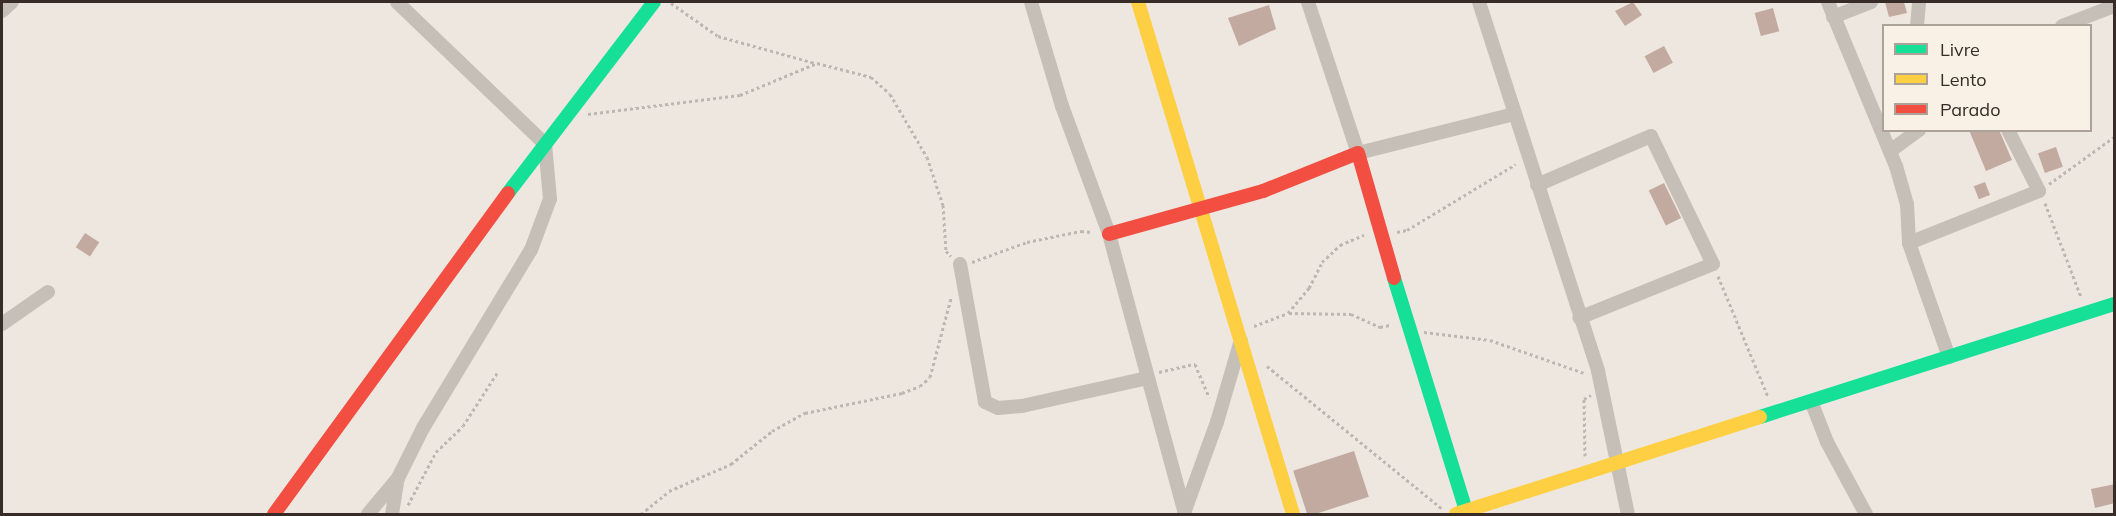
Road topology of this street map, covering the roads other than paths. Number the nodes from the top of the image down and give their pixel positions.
1 (12, 2) edge
2 (397, 2) edge
3 (654, 2) edge
4 (1031, 2) edge
5 (1138, 2) edge
6 (1308, 2) edge
7 (1479, 2) edge
8 (1828, 2) edge
9 (1871, 2) edge
10 (1918, 2) edge
11 (2115, 6) edge
12 (2, 11) edge
13 (1833, 17) junction
14 (1917, 24) edge
15 (2067, 24) edge
16 (1515, 114) junction
17 (1916, 132) edge
18 (2009, 132) edge
19 (545, 144) junction
20 (1890, 151) junction
21 (1358, 153) junction
22 (1537, 185) junction
23 (1203, 209) junction
24 (1109, 234) junction
25 (1909, 243) junction
26 (960, 264) road end
27 (48, 292) dead end
28 (2115, 304) edge
29 (1578, 318) junction
30 (2, 324) edge
31 (1241, 339) junction
32 (1948, 357) junction
33 (1147, 378) junction
34 (1811, 401) junction
35 (1618, 462) junction
36 (398, 478) junction
37 (1461, 513) edge
38 (274, 514) edge
39 (368, 514) edge
40 (392, 514) edge
41 (1184, 514) edge
42 (1293, 514) edge
43 (1628, 514) edge
44 (1866, 514) edge

1 - 12 street
2 - 19 street
3 - 19 street
4 - 24 street
5 - 23 street
6 - 21 street
7 - 16 street
8 - 13 street
9 - 13 street
10 - 14 street
11 - 15 street
13 - 20 street
16 - 21 street
16 - 22 street
17 - 20 street
18 - 25 street
19 - 36 street
19 - 38 street
20 - 25 street
21 - 23 street
21 - 37 street
22 - 29 street
22 - 29 street
23 - 24 street
23 - 31 street
24 - 33 street
25 - 32 street
26 - 33 street
27 - 30 street
28 - 32 street
29 - 35 street
31 - 41 street
31 - 42 street
32 - 34 street
33 - 41 street
34 - 35 street
34 - 44 street
35 - 37 street
35 - 43 street
36 - 39 street
36 - 40 street

